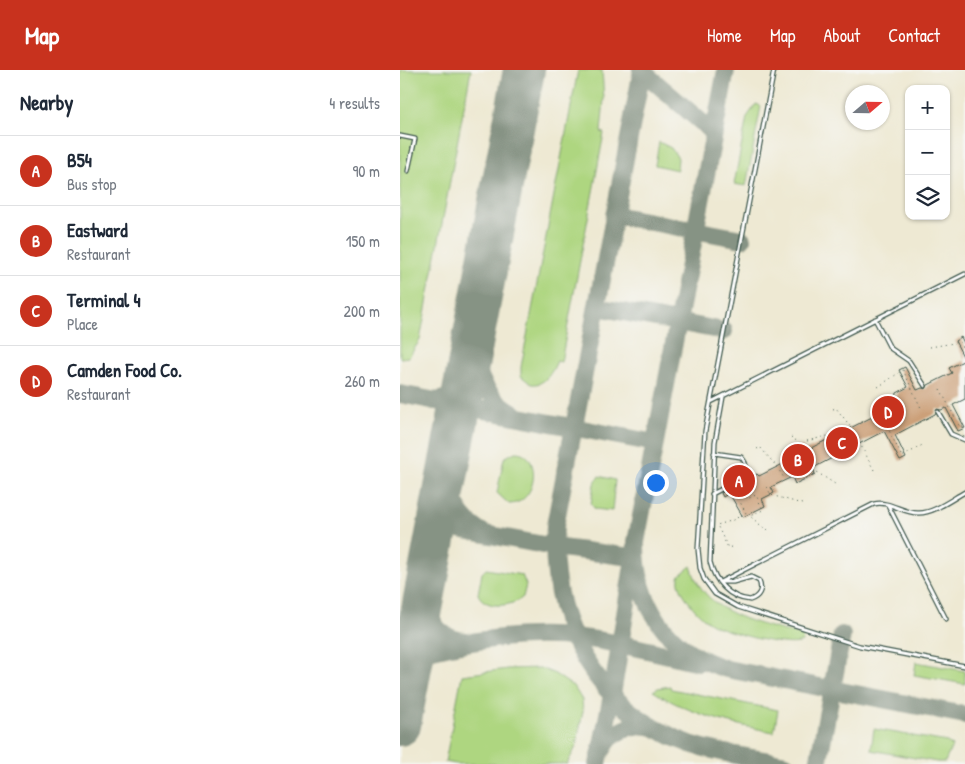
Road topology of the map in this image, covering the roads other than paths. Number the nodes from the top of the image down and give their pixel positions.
1 (774, 70) edge
2 (400, 136) edge
3 (408, 171) dead end
4 (965, 274) edge
5 (876, 319) junction
6 (925, 386) dead end
7 (723, 397) junction
8 (711, 403) junction
9 (938, 412) dead end
10 (965, 440) edge
11 (714, 453) junction
12 (965, 492) edge
13 (712, 494) junction
14 (887, 505) junction
15 (719, 582) junction
16 (946, 619) dead end
17 (965, 666) edge

1 - 8 lane
2 - 3 lane
4 - 5 lane
5 - 6 lane
5 - 7 lane
7 - 8 lane
7 - 11 lane
8 - 17 lane
9 - 10 lane
11 - 13 lane
11 - 13 lane
12 - 14 lane
13 - 15 lane
14 - 15 lane
14 - 16 lane
15 - 15 lane

